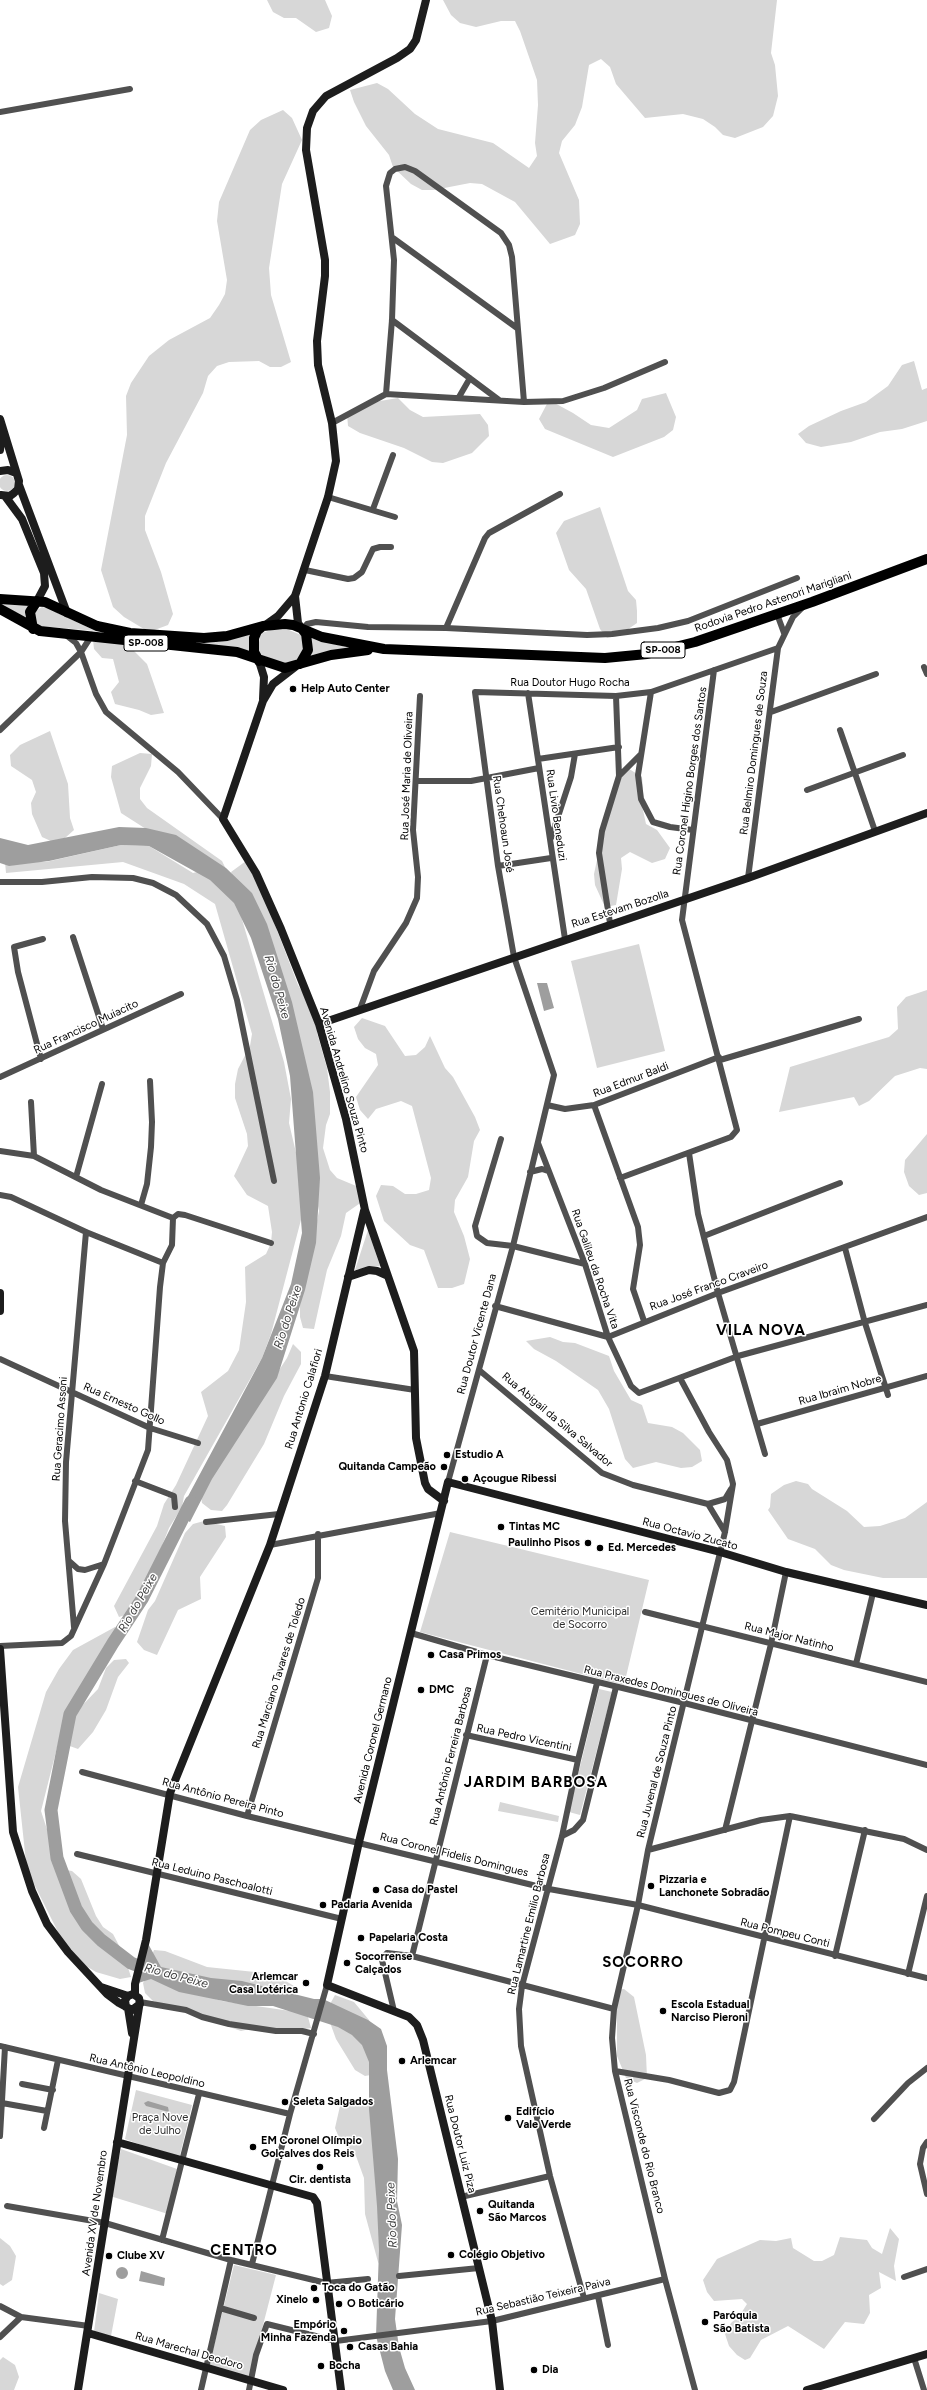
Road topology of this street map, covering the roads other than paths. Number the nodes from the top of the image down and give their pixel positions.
1 (426, 0) edge
2 (130, 89) dead end
3 (0, 112) edge
4 (393, 238) junction
5 (392, 320) junction
6 (517, 328) junction
7 (665, 362) dead end
8 (470, 378) junction
9 (386, 394) junction
10 (459, 397) junction
11 (499, 400) junction
12 (524, 402) junction
13 (1, 423) edge
14 (332, 424) junction
15 (0, 450) edge
16 (393, 455) dead end
17 (0, 471) edge
18 (16, 473) junction
19 (19, 485) junction
20 (560, 494) dead end
21 (2, 495) edge
22 (328, 497) junction
23 (374, 509) junction
24 (395, 517) dead end
25 (391, 547) dead end
26 (927, 559) edge
27 (305, 570) junction
28 (797, 578) dead end
29 (296, 596) junction
30 (0, 599) edge
31 (37, 601) junction
32 (812, 602) junction
33 (0, 609) edge
34 (67, 613) junction
35 (777, 614) junction
36 (263, 626) junction
37 (302, 628) junction
38 (446, 628) junction
39 (33, 629) junction
40 (62, 632) junction
41 (784, 633) junction
42 (92, 635) junction
43 (778, 648) junction
44 (384, 649) junction
45 (81, 652) junction
46 (259, 661) junction
47 (300, 664) junction
48 (924, 666) dead end
49 (714, 670) junction
50 (876, 674) dead end
51 (927, 674) edge
52 (476, 692) joint
53 (651, 692) junction
54 (528, 693) junction
55 (420, 696) dead end
56 (616, 696) junction
57 (263, 701) junction
58 (771, 712) junction
59 (0, 730) edge
60 (840, 730) dead end
61 (619, 747) junction
62 (575, 754) junction
63 (641, 754) junction
64 (903, 755) dead end
65 (538, 759) junction
66 (539, 768) junction
67 (855, 772) junction
68 (619, 776) junction
69 (486, 779) junction
70 (416, 780) junction
71 (807, 790) dead end
72 (927, 812) edge
73 (223, 819) junction
74 (693, 830) junction
75 (875, 831) junction
76 (550, 839) junction
77 (552, 858) junction
78 (498, 866) junction
79 (748, 878) junction
80 (0, 882) edge
81 (684, 900) junction
82 (610, 923) junction
83 (73, 937) dead end
84 (43, 939) dead end
85 (565, 939) junction
86 (514, 957) junction
87 (181, 994) dead end
88 (360, 1009) junction
89 (859, 1019) dead end
90 (319, 1024) junction
91 (103, 1029) junction
92 (41, 1059) junction
93 (720, 1059) junction
94 (0, 1077) edge
95 (150, 1081) dead end
96 (102, 1084) dead end
97 (31, 1102) dead end
98 (547, 1105) junction
99 (594, 1105) junction
100 (501, 1139) dead end
101 (538, 1142) junction
102 (0, 1151) edge
103 (689, 1153) junction
104 (34, 1156) junction
105 (548, 1171) junction
106 (530, 1172) junction
107 (76, 1177) junction
108 (620, 1178) junction
109 (274, 1181) dead end
110 (840, 1183) dead end
111 (0, 1195) edge
112 (141, 1205) junction
113 (364, 1210) junction
114 (927, 1217) edge
115 (173, 1218) junction
116 (86, 1232) junction
117 (704, 1236) junction
118 (271, 1243) dead end
119 (513, 1246) junction
120 (845, 1248) junction
121 (163, 1263) junction
122 (585, 1264) junction
123 (386, 1276) junction
124 (348, 1277) junction
125 (718, 1292) junction
126 (0, 1293) edge
127 (927, 1305) edge
128 (495, 1306) junction
129 (0, 1311) edge
130 (644, 1321) junction
131 (865, 1323) junction
132 (608, 1337) junction
133 (738, 1356) junction
134 (0, 1359) edge
135 (479, 1370) junction
136 (325, 1376) junction
137 (927, 1376) edge
138 (680, 1378) junction
139 (886, 1388) junction
140 (415, 1390) junction
141 (73, 1392) junction
142 (888, 1395) dead end
143 (757, 1424) junction
144 (150, 1428) junction
145 (198, 1443) dead end
146 (765, 1454) dead end
147 (136, 1481) junction
148 (448, 1482) junction
149 (733, 1484) junction
150 (444, 1502) junction
151 (708, 1504) junction
152 (175, 1507) dead end
153 (441, 1513) junction
154 (280, 1514) junction
155 (206, 1522) dead end
156 (725, 1532) junction
157 (318, 1534) junction
158 (270, 1545) junction
159 (720, 1552) junction
160 (69, 1561) junction
161 (104, 1564) junction
162 (786, 1572) junction
163 (873, 1592) junction
164 (927, 1604) edge
165 (645, 1612) dead end
166 (703, 1626) junction
167 (74, 1628) junction
168 (411, 1633) junction
169 (771, 1644) junction
170 (0, 1647) edge
171 (487, 1655) junction
172 (856, 1664) junction
173 (927, 1682) edge
174 (597, 1683) junction
175 (616, 1687) junction
176 (684, 1703) junction
177 (1, 1706) edge
178 (751, 1721) junction
179 (466, 1735) junction
180 (578, 1760) junction
181 (927, 1765) edge
182 (82, 1772) dead end
183 (170, 1794) junction
184 (247, 1816) junction
185 (790, 1816) junction
186 (725, 1830) junction
187 (865, 1830) junction
188 (562, 1836) junction
189 (359, 1842) junction
190 (648, 1850) junction
191 (927, 1850) edge
192 (77, 1854) dead end
193 (436, 1862) junction
194 (155, 1874) junction
195 (549, 1889) junction
196 (927, 1896) edge
197 (638, 1905) junction
198 (342, 1919) junction
199 (764, 1938) junction
200 (412, 1956) junction
201 (835, 1956) junction
202 (908, 1974) junction
203 (927, 1978) edge
204 (522, 1986) junction
205 (100, 1987) junction
206 (326, 1988) junction
207 (132, 1995) junction
208 (140, 2004) junction
209 (127, 2007) junction
210 (614, 2009) junction
211 (394, 2011) junction
212 (314, 2032) junction
213 (133, 2040) junction
214 (2, 2047) edge
215 (58, 2060) junction
216 (927, 2068) edge
217 (615, 2071) junction
218 (128, 2077) junction
219 (22, 2084) dead end
220 (53, 2090) junction
221 (199, 2094) junction
222 (2, 2103) junction
223 (47, 2111) junction
224 (290, 2114) junction
225 (874, 2119) dead end
226 (44, 2128) dead end
227 (0, 2136) edge
228 (116, 2142) junction
229 (927, 2142) edge
230 (183, 2161) junction
231 (550, 2176) junction
232 (273, 2186) junction
233 (927, 2194) edge
234 (461, 2197) junction
235 (7, 2206) dead end
236 (105, 2223) junction
237 (162, 2240) junction
238 (231, 2260) junction
239 (252, 2264) junction
240 (479, 2268) junction
241 (927, 2269) edge
242 (400, 2276) dead end
243 (904, 2277) dead end
244 (368, 2279) dead end
245 (665, 2279) junction
246 (326, 2283) junction
247 (598, 2296) junction
248 (584, 2298) junction
249 (0, 2306) edge
250 (220, 2308) junction
251 (21, 2317) junction
252 (254, 2318) dead end
253 (492, 2321) junction
254 (88, 2330) junction
255 (0, 2337) edge
256 (336, 2342) junction
257 (608, 2345) dead end
258 (927, 2354) edge
259 (914, 2358) junction
260 (207, 2368) junction
261 (251, 2381) junction
262 (78, 2390) edge
263 (201, 2390) edge
264 (249, 2390) edge
265 (283, 2390) edge
266 (341, 2390) edge
267 (500, 2390) edge
268 (695, 2390) edge
269 (807, 2390) edge
270 (924, 2390) edge

1 - 14 street
2 - 3 street
4 - 5 street
4 - 6 street
4 - 6 street
5 - 8 street
5 - 9 street
6 - 12 street
7 - 12 street
8 - 10 street
8 - 11 street
9 - 10 street
9 - 14 street
10 - 11 street
11 - 12 street
13 - 15 street
13 - 18 street
14 - 22 street
16 - 23 street
17 - 18 street
18 - 19 street
19 - 21 street
19 - 34 street
20 - 38 street
21 - 31 street
22 - 23 street
22 - 27 street
23 - 24 street
25 - 27 street
26 - 32 main road, Rodovia Pedro Astenori Marigliani / SP-008
27 - 29 street
28 - 38 street
29 - 36 street
29 - 37 street
30 - 31 main road, SP-008
31 - 34 main road, SP-008
31 - 39 main road
32 - 35 main road, Rodovia Pedro Astenori Marigliani / SP-008
32 - 41 street, Rua Belmiro Domingues de Souza
33 - 39 main road, SP-008
34 - 36 main road, SP-008
35 - 41 street
35 - 44 main road, Rodovia Pedro Astenori Marigliani / SP-008
36 - 37 main road, Rodovia Pedro Astenori Marigliani / SP-008
36 - 46 main road
37 - 38 street
37 - 44 main road, Rodovia Pedro Astenori Marigliani / SP-008
37 - 47 main road
39 - 40 main road, SP-008
40 - 42 main road, SP-008
40 - 45 street, Avenida Andrelino Souza Pinto
41 - 43 street, Rua Belmiro Domingues de Souza
42 - 45 street
42 - 46 main road, SP-008
43 - 49 street, Rua Doutor Hugo Rocha
43 - 58 street, Rua Belmiro Domingues de Souza
44 - 47 main road, Rodovia Pedro Astenori Marigliani / SP-008
45 - 59 street
45 - 73 street, Avenida Andrelino Souza Pinto
46 - 47 main road, Rodovia Pedro Astenori Marigliani / SP-008
46 - 57 street
47 - 57 street
48 - 51 street
49 - 53 street, Rua Doutor Hugo Rocha
49 - 74 street, Rua Coronel Higino Borges dos Santos
50 - 58 street
52 - 54 street, Rua Doutor Hugo Rocha
52 - 69 street, Rua Chehoaun José
53 - 56 street, Rua Doutor Hugo Rocha
53 - 63 street
54 - 56 street, Rua Doutor Hugo Rocha
54 - 65 street, Rua Livio Beneduzi
55 - 70 street, Rua José Maria de Oliveira
56 - 61 street
57 - 73 street
58 - 79 street, Rua Belmiro Domingues de Souza
60 - 67 street
61 - 62 street
61 - 68 street
62 - 65 street
62 - 76 street
63 - 68 street
63 - 74 street
64 - 67 street
65 - 66 street, Rua Livio Beneduzi
66 - 69 street
66 - 76 street, Rua Livio Beneduzi
67 - 71 street
67 - 75 street
68 - 82 street
69 - 70 street
69 - 78 street, Rua Chehoaun José
70 - 88 street, Rua José Maria de Oliveira
72 - 75 street, Rua Estevam Bozolla
73 - 90 street, Avenida Andrelino Souza Pinto
74 - 81 street, Rua Coronel Higino Borges dos Santos
75 - 79 street, Rua Estevam Bozolla
76 - 77 street, Rua Livio Beneduzi
77 - 78 street
77 - 85 street, Rua Livio Beneduzi
78 - 86 street, Rua Chehoaun José
79 - 81 street, Rua Estevam Bozolla
80 - 109 street
81 - 82 street, Rua Estevam Bozolla
81 - 93 street, Rua Coronel Higino Borges dos Santos
82 - 85 street, Rua Estevam Bozolla
83 - 91 street
84 - 92 street
85 - 86 street, Rua Estevam Bozolla
86 - 88 street, Rua Estevam Bozolla
86 - 98 street, Rua Chehoaun José
87 - 91 street, Rua Francisco Muiacito
88 - 90 street, Rua Estevam Bozolla
89 - 93 street, Rua Edmur Baldi
90 - 113 street, Avenida Andrelino Souza Pinto
91 - 92 street, Rua Francisco Muiacito
92 - 94 street, Rua Francisco Muiacito
93 - 99 street, Rua Edmur Baldi
93 - 103 street, Rua Coronel Higino Borges dos Santos
95 - 112 street
96 - 107 street
97 - 104 street
98 - 99 street, Rua Edmur Baldi
98 - 101 street, Rua Doutor Vicente Dana
99 - 108 street
100 - 119 street
101 - 105 street, Rua Galileu da Rocha Vita
101 - 106 street, Rua Doutor Vicente Dana
102 - 104 street
103 - 108 street
103 - 117 street
104 - 107 street
105 - 106 street
105 - 122 street, Rua Galileu da Rocha Vita
106 - 119 street, Rua Doutor Vicente Dana
107 - 112 street
108 - 130 street
110 - 117 street
111 - 116 street
112 - 115 street
113 - 123 street, Avenida Andrelino Souza Pinto
113 - 124 street, Rua Antonio Calafiori
114 - 120 street, Rua José Franco Craveiro
115 - 118 street
115 - 121 street
116 - 121 street
116 - 141 street, Rua Geracimo Assoni
117 - 125 street
119 - 122 street
119 - 128 street, Rua Doutor Vicente Dana
120 - 125 street, Rua José Franco Craveiro
120 - 131 street
121 - 144 street
122 - 132 street, Rua Galileu da Rocha Vita
123 - 124 street
123 - 140 street, Avenida Andrelino Souza Pinto
124 - 136 street, Rua Antonio Calafiori
125 - 130 street, Rua José Franco Craveiro
125 - 133 street
126 - 129 street
127 - 131 street
128 - 132 street
128 - 135 street, Rua Doutor Vicente Dana
130 - 132 street, Rua José Franco Craveiro
131 - 133 street
131 - 139 street
132 - 138 street, Rua Galileu da Rocha Vita
133 - 138 street
133 - 143 street
134 - 141 street, Rua Ernesto Gollo
135 - 148 street, Rua Doutor Vicente Dana
135 - 151 street, Rua Abigail da Silva Salvador
136 - 140 street
136 - 154 street, Rua Antonio Calafiori
137 - 139 street, Rua Ibraim Nobre
138 - 149 street
139 - 142 street
139 - 143 street, Rua Ibraim Nobre
140 - 150 street, Avenida Andrelino Souza Pinto
141 - 144 street, Rua Ernesto Gollo
141 - 160 street, Rua Geracimo Assoni
143 - 146 street
144 - 145 street, Rua Ernesto Gollo
144 - 147 street
147 - 152 street
147 - 161 street
148 - 150 street, Rua Doutor Vicente Dana
148 - 159 street, Rua Octavio Zucato
149 - 151 street
149 - 156 street, Rua Juvenal de Souza Pinto
150 - 153 street, Avenida Coronel Germano
151 - 156 street
153 - 157 street
153 - 168 street, Avenida Coronel Germano
154 - 155 street
154 - 158 street, Rua Antonio Calafiori
156 - 159 street, Rua Juvenal de Souza Pinto
157 - 158 street
157 - 184 street, Rua Marciano Tavares de Toledo
158 - 183 street, Rua Antonio Calafiori
159 - 162 street, Rua Octavio Zucato
159 - 166 street, Rua Juvenal de Souza Pinto
160 - 161 street
160 - 167 street, Rua Geracimo Assoni
161 - 167 street
162 - 163 street, Rua Octavio Zucato
162 - 169 street
163 - 164 street, Rua Octavio Zucato
163 - 172 street
165 - 166 street, Rua Major Natinho
166 - 169 street, Rua Major Natinho
166 - 176 street, Rua Juvenal de Souza Pinto
167 - 170 street
168 - 171 street, Rua Praxedes Domingues de Oliveira
168 - 189 street, Avenida Coronel Germano
169 - 172 street, Rua Major Natinho
169 - 178 street
170 - 177 street
171 - 174 street, Rua Praxedes Domingues de Oliveira
171 - 179 street, Rua Antônio Ferreira Barbosa
172 - 173 street, Rua Major Natinho
174 - 175 street, Rua Praxedes Domingues de Oliveira
174 - 180 street, Rua Lamartine Emilio Barbosa
175 - 176 street, Rua Praxedes Domingues de Oliveira
175 - 188 street
176 - 178 street, Rua Praxedes Domingues de Oliveira
176 - 190 street, Rua Juvenal de Souza Pinto
177 - 205 street
178 - 181 street, Rua Praxedes Domingues de Oliveira
178 - 186 street
179 - 180 street, Rua Pedro Vicentini
179 - 193 street, Rua Antônio Ferreira Barbosa
180 - 188 street, Rua Lamartine Emilio Barbosa
182 - 183 street, Rua Antônio Pereira Pinto
183 - 184 street, Rua Antônio Pereira Pinto
183 - 194 street, Avenida XV de Novembro
184 - 189 street, Rua Antônio Pereira Pinto
185 - 186 street
185 - 187 street
185 - 199 street
186 - 190 street
187 - 191 street
187 - 201 street
188 - 195 street, Rua Lamartine Emilio Barbosa
189 - 193 street, Rua Coronel Fidelis Domingues
189 - 198 street, Avenida Coronel Germano
190 - 197 street, Rua Juvenal de Souza Pinto
192 - 194 street, Rua Leduino Paschoalotti
193 - 195 street, Rua Coronel Fidelis Domingues
193 - 200 street, Rua Antônio Ferreira Barbosa
194 - 198 street, Rua Leduino Paschoalotti
194 - 207 street, Avenida XV de Novembro
195 - 197 street, Rua Coronel Fidelis Domingues
195 - 204 street, Rua Lamartine Emilio Barbosa
196 - 202 street
197 - 199 street, Rua Pompeu Conti
197 - 210 street, Rua Visconde do Rio Branco
198 - 206 street, Avenida Coronel Germano
199 - 201 street, Rua Pompeu Conti
199 - 217 street
200 - 204 street
200 - 211 street
201 - 202 street, Rua Pompeu Conti
202 - 203 street, Rua Pompeu Conti
204 - 210 street
204 - 231 street, Rua Lamartine Emilio Barbosa
205 - 207 street
205 - 209 street
206 - 211 street, Rua Doutor Luiz Piza
206 - 212 street
207 - 208 street
207 - 209 street, Avenida XV de Novembro
208 - 209 street
208 - 212 street
208 - 213 street, Avenida XV de Novembro
209 - 213 street, Avenida XV de Novembro
210 - 217 street, Rua Visconde do Rio Branco
211 - 234 street, Rua Doutor Luiz Piza
212 - 224 street
213 - 218 street, Avenida XV de Novembro
214 - 215 street, Rua Antônio Leopoldino
214 - 222 street
215 - 218 street, Rua Antônio Leopoldino
215 - 220 street
216 - 225 street
217 - 245 street, Rua Visconde do Rio Branco
218 - 221 street, Rua Antônio Leopoldino
218 - 228 street, Avenida XV de Novembro
219 - 220 street
220 - 223 street
221 - 224 street, Rua Antônio Leopoldino
221 - 230 street
222 - 223 street
222 - 227 street
223 - 226 street
224 - 232 street
228 - 230 street
228 - 236 street, Avenida XV de Novembro
229 - 233 street
230 - 232 street
230 - 237 street
231 - 234 street
231 - 248 street, Rua Lamartine Emilio Barbosa
232 - 239 street
232 - 246 street
234 - 240 street, Rua Doutor Luiz Piza
235 - 236 street
236 - 237 street
236 - 254 street, Avenida XV de Novembro
237 - 238 street
238 - 239 street
238 - 250 street
239 - 246 street
240 - 242 street
240 - 253 street, Rua Doutor Luiz Piza
241 - 243 street
244 - 246 street
245 - 247 street, Rua Sebastião Teixeira Paiva
245 - 268 street, Rua Visconde do Rio Branco
246 - 256 street
247 - 248 street, Rua Sebastião Teixeira Paiva
247 - 257 street
248 - 253 street, Rua Sebastião Teixeira Paiva
249 - 251 street
250 - 252 street
250 - 260 street
251 - 254 street
251 - 255 street
253 - 256 street, Rua Sebastião Teixeira Paiva
253 - 267 street, Rua Doutor Luiz Piza
254 - 260 street, Rua Marechal Deodoro
254 - 262 street, Avenida XV de Novembro
256 - 261 street
256 - 266 street
258 - 259 street
259 - 269 street
259 - 270 street
260 - 261 street, Rua Marechal Deodoro
260 - 263 street
261 - 264 street
261 - 265 street, Rua Marechal Deodoro

